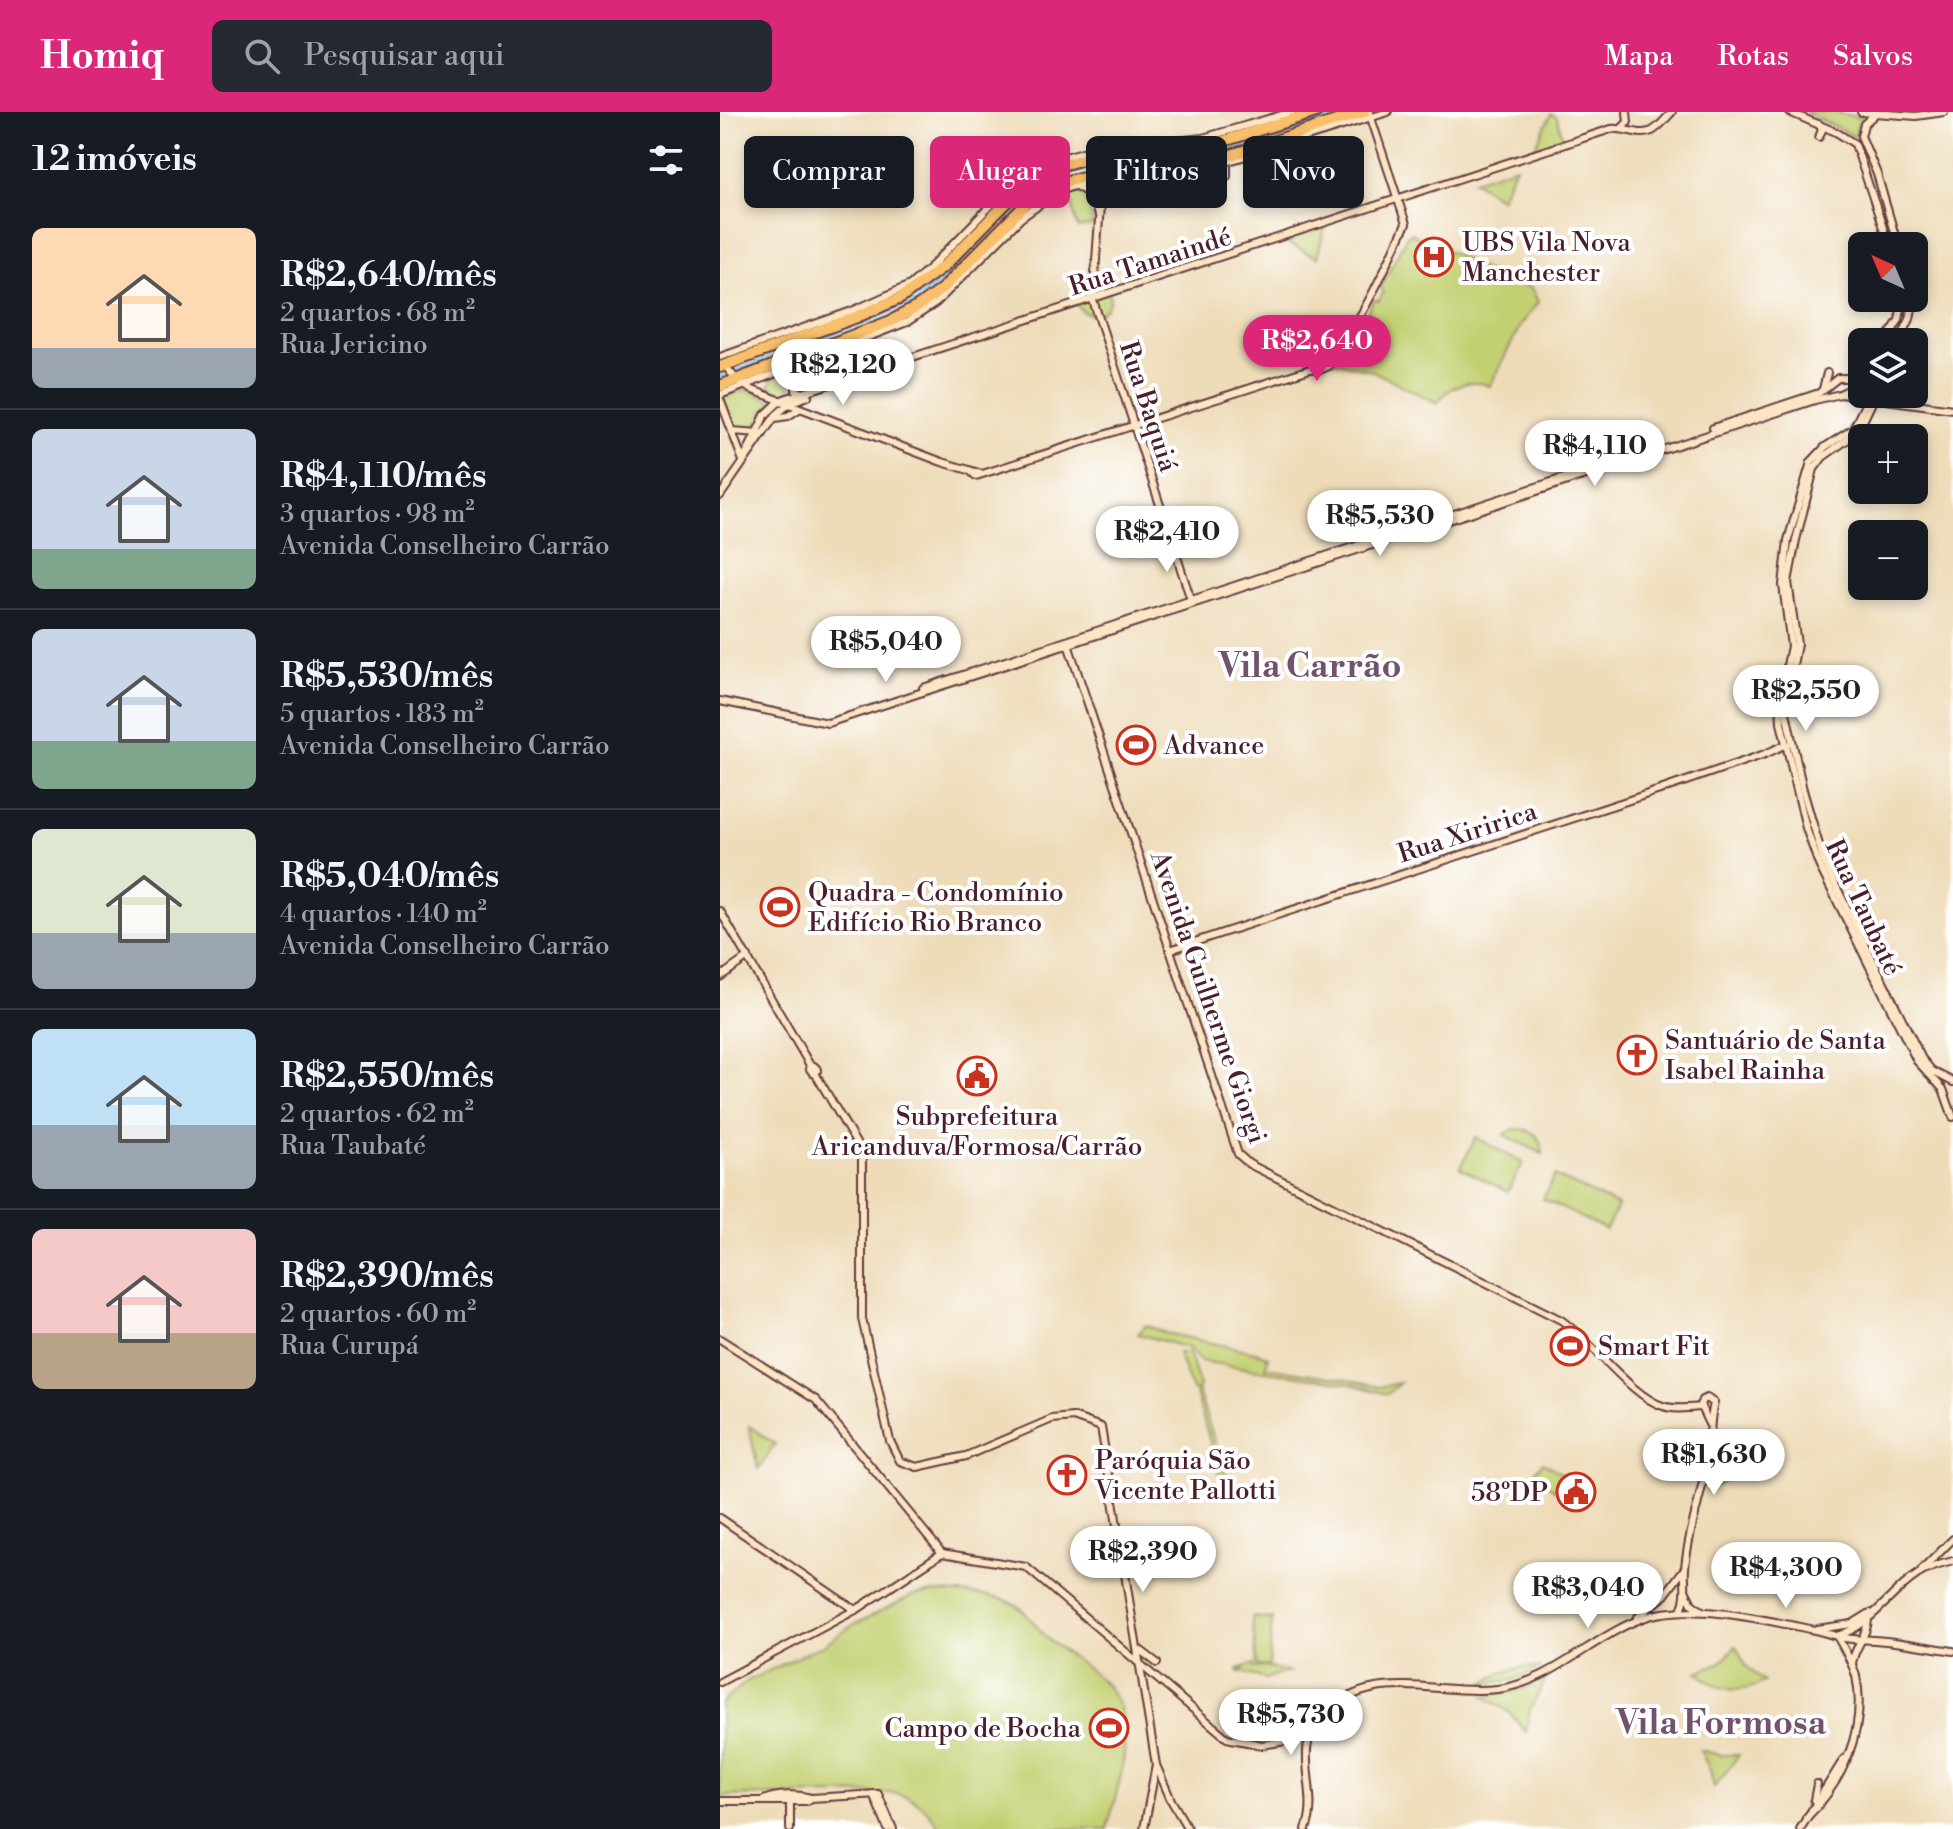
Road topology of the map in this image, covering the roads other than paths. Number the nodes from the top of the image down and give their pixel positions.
1 (1292, 112) edge
2 (1316, 112) edge
3 (1388, 112) edge
4 (1627, 112) edge
5 (1672, 112) edge
6 (1789, 112) edge
7 (1861, 112) edge
8 (1944, 112) edge
9 (1368, 114) edge
10 (1874, 115) junction
11 (1819, 124) junction
12 (1622, 128) junction
13 (1207, 136) edge
14 (1819, 137) dead end
15 (1233, 140) junction
16 (1227, 141) edge
17 (1227, 141) edge
18 (1086, 151) edge
19 (1227, 156) edge
20 (1086, 159) edge
21 (1227, 163) edge
22 (1086, 176) edge
23 (1086, 177) edge
24 (1074, 185) junction
25 (1086, 192) edge
26 (1398, 200) junction
27 (1096, 208) edge
28 (1099, 208) edge
29 (1098, 216) junction
30 (1884, 232) edge
31 (1894, 232) edge
32 (1093, 300) junction
33 (852, 311) junction
34 (788, 342) junction
35 (854, 342) joint
36 (813, 354) junction
37 (723, 364) edge
38 (1827, 373) dead end
39 (771, 374) junction
40 (1848, 378) edge
41 (738, 381) junction
42 (1830, 384) junction
43 (720, 386) edge
44 (1848, 391) edge
45 (1819, 393) junction
46 (1840, 394) junction
47 (1848, 395) edge
48 (766, 396) junction
49 (803, 396) junction
50 (720, 397) edge
51 (781, 400) junction
52 (790, 403) junction
53 (1928, 405) edge
54 (1867, 408) edge
55 (782, 409) junction
56 (802, 409) junction
57 (1953, 409) edge
58 (775, 416) junction
59 (1134, 425) junction
60 (732, 431) junction
61 (760, 433) junction
62 (743, 461) junction
63 (720, 496) edge
64 (1786, 582) junction
65 (1191, 602) junction
66 (1068, 642) junction
67 (720, 701) edge
68 (1794, 743) junction
69 (1786, 748) junction
70 (1797, 776) junction
71 (720, 911) edge
72 (1170, 950) junction
73 (748, 957) junction
74 (720, 977) edge
75 (1944, 1077) junction
76 (1953, 1082) edge
77 (1943, 1089) junction
78 (1952, 1111) edge
79 (720, 1339) edge
80 (1704, 1408) junction
81 (1681, 1411) junction
82 (720, 1518) edge
83 (1953, 1539) edge
84 (942, 1553) junction
85 (1940, 1553) junction
86 (1953, 1561) edge
87 (1944, 1563) junction
88 (1685, 1568) junction
89 (1919, 1573) junction
90 (1685, 1589) junction
91 (1654, 1606) junction
92 (1880, 1606) junction
93 (855, 1610) junction
94 (1681, 1610) junction
95 (1703, 1612) junction
96 (1655, 1615) junction
97 (1868, 1620) junction
98 (1630, 1623) junction
99 (1858, 1624) junction
100 (1843, 1626) junction
101 (1813, 1629) junction
102 (1837, 1636) junction
103 (1864, 1636) junction
104 (1137, 1647) junction
105 (1953, 1651) edge
106 (1140, 1662) junction
107 (1157, 1663) dead end
108 (1852, 1664) junction
109 (720, 1682) edge
110 (1315, 1724) junction
111 (1309, 1737) junction
112 (1287, 1740) junction
113 (1156, 1765) junction
114 (1153, 1781) junction
115 (1163, 1781) junction
116 (1817, 1784) dead end
117 (1826, 1793) junction
118 (788, 1799) junction
119 (720, 1801) edge
120 (1813, 1805) junction
121 (1806, 1818) junction
122 (788, 1829) edge
123 (890, 1829) edge
124 (1144, 1829) edge
125 (1188, 1829) edge
126 (1306, 1829) edge
127 (1800, 1829) edge

1 - 13 main road
2 - 15 highway
3 - 9 main road
4 - 12 main road
5 - 12 main road, Rua Tamaindé
6 - 11 main road
7 - 10 main road
8 - 10 main road
9 - 19 highway
9 - 21 main road
9 - 26 main road
10 - 31 main road
11 - 14 main road
11 - 30 main road
12 - 26 main road, Rua Tamaindé
15 - 16 highway
15 - 17 highway
18 - 33 main road
20 - 34 highway
22 - 36 highway
23 - 24 main road
24 - 25 main road
24 - 35 main road
26 - 32 main road, Rua Tamaindé
26 - 59 main road
27 - 29 main road, Rua Baquiá
28 - 29 main road, Rua Baquiá
29 - 32 main road, Rua Baquiá
32 - 49 main road, Rua Tamaindé
32 - 59 main road, Rua Baquiá
33 - 34 highway
33 - 37 main road
34 - 37 highway
35 - 36 highway
36 - 39 main road
36 - 41 highway
36 - 49 main road
37 - 41 main road
38 - 45 main road
39 - 41 main road
39 - 48 main road
40 - 42 main road
41 - 43 highway
41 - 48 main road
41 - 50 main road
42 - 45 main road
42 - 46 main road
44 - 46 main road
45 - 65 main road
46 - 47 main road
46 - 65 main road
48 - 51 main road
49 - 51 main road, Rua Tamaindé
49 - 52 main road, Rua Tamaindé
49 - 56 main road
50 - 60 main road
51 - 52 main road
51 - 58 main road
51 - 61 main road
52 - 55 main road, Rua Tamaindé
52 - 56 main road
53 - 57 main road
54 - 64 main road, Rua Taubaté
55 - 56 main road
55 - 58 main road, Rua Tamaindé
56 - 58 main road
56 - 59 main road
58 - 61 main road
59 - 65 main road, Rua Baquiá
60 - 61 main road
60 - 62 main road
61 - 62 main road
62 - 63 main road
64 - 68 main road, Rua Taubaté
64 - 69 main road, Rua Taubaté
65 - 66 main road
66 - 67 main road
66 - 72 main road, Avenida Guilherme Giorgi
68 - 69 main road, Rua Xiririca
68 - 70 main road, Rua Taubaté
69 - 70 main road, Rua Taubaté
69 - 72 main road, Rua Xiririca
70 - 75 main road, Rua Taubaté
70 - 77 main road, Rua Taubaté
71 - 73 main road
72 - 81 main road, Avenida Guilherme Giorgi
73 - 74 main road
73 - 104 main road
75 - 76 main road, Rua Taubaté
75 - 77 main road
77 - 78 main road, Rua Taubaté
79 - 84 main road
80 - 81 main road, Avenida Guilherme Giorgi
80 - 81 main road
80 - 88 main road
82 - 93 main road
83 - 85 main road
84 - 93 main road
84 - 106 main road
85 - 87 main road
85 - 89 main road
86 - 87 main road
87 - 89 main road
88 - 90 main road
88 - 91 main road
89 - 92 main road
90 - 94 main road
90 - 95 main road
91 - 96 main road
91 - 98 main road
92 - 97 main road
92 - 99 main road
93 - 109 main road
94 - 95 main road
94 - 96 main road
95 - 101 main road
96 - 98 main road
97 - 99 main road
97 - 103 main road
98 - 110 main road
99 - 100 main road
99 - 102 main road
99 - 103 main road
100 - 101 main road
100 - 102 main road
101 - 102 main road
102 - 103 main road
102 - 108 main road
103 - 105 main road
103 - 108 main road
104 - 106 main road
104 - 107 main road
106 - 112 main road
106 - 113 main road
108 - 117 main road
110 - 111 main road
110 - 112 main road
111 - 112 main road
111 - 126 main road
113 - 114 main road
113 - 115 main road
114 - 115 main road
114 - 124 main road
115 - 125 main road
116 - 120 main road
117 - 120 main road
117 - 121 main road
118 - 119 main road
118 - 122 main road
118 - 123 main road
120 - 121 main road
121 - 127 main road

